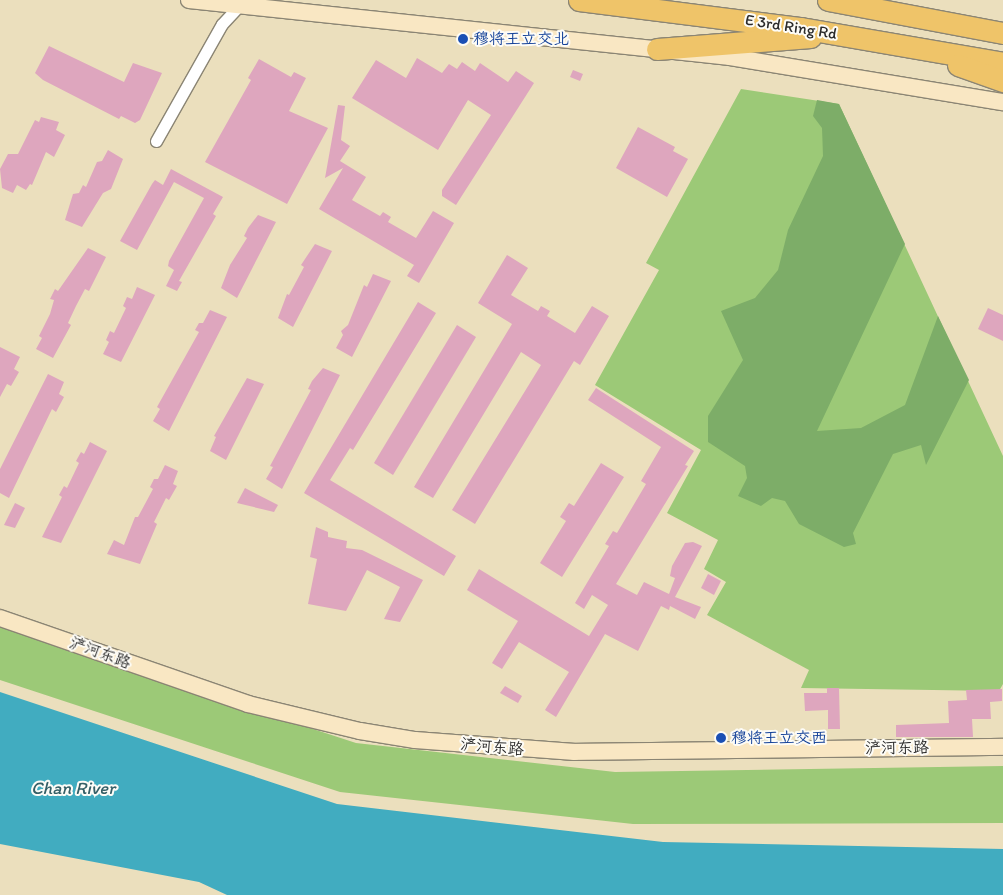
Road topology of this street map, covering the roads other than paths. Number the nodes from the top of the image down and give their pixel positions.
1 (189, 0) edge
2 (579, 0) edge
3 (828, 0) edge
4 (849, 2) edge
5 (240, 5) junction
6 (900, 12) junction
7 (1003, 18) edge
8 (1003, 33) edge
9 (833, 34) junction
10 (891, 43) junction
11 (657, 49) junction
12 (1003, 63) edge
13 (1003, 81) edge
14 (1003, 102) edge
15 (156, 141) dead end
16 (0, 618) edge
17 (1003, 747) edge

1 - 5 street
2 - 9 highway, E 3rd Ring Rd
3 - 4 highway, E 3rd Ring Rd
4 - 6 highway, E 3rd Ring Rd
5 - 11 street
5 - 15 street
6 - 7 highway
6 - 8 highway, E 3rd Ring Rd
9 - 10 highway, E 3rd Ring Rd
9 - 11 highway
10 - 12 highway, E 3rd Ring Rd
10 - 13 highway
11 - 14 street
16 - 17 street, 浐河东路

